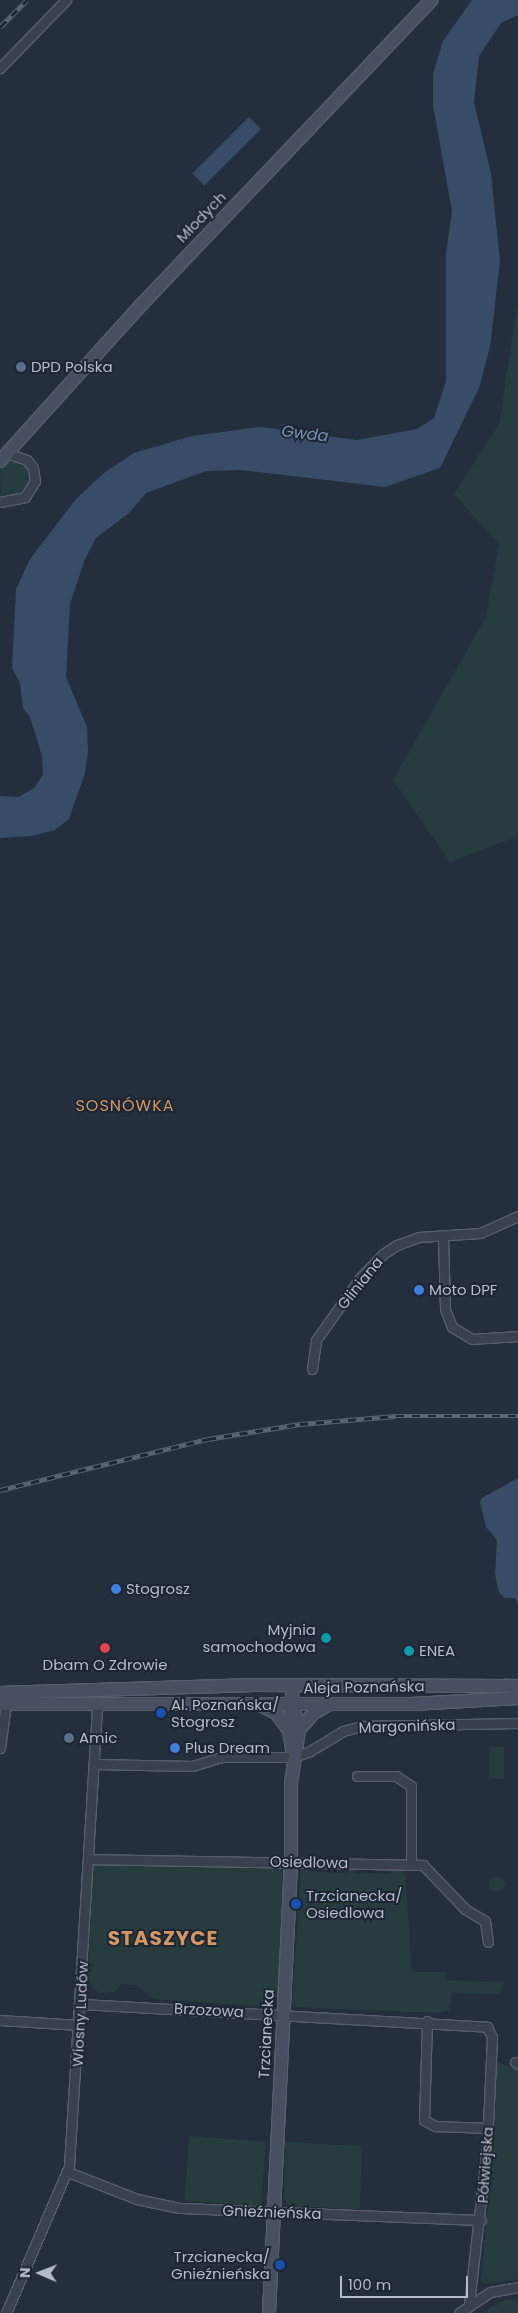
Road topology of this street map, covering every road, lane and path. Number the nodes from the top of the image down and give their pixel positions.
1 (66, 0) edge
2 (431, 0) edge
3 (0, 68) edge
4 (4, 457) edge
5 (0, 502) edge
6 (518, 1216) edge
7 (443, 1236) junction
8 (518, 1336) edge
9 (312, 1369) dead end
10 (392, 1684) junction
11 (293, 1685) junction
12 (518, 1686) edge
13 (518, 1698) edge
14 (2, 1700) edge
15 (97, 1702) junction
16 (331, 1704) junction
17 (365, 1704) junction
18 (260, 1705) junction
19 (293, 1705) junction
20 (518, 1722) edge
21 (294, 1730) junction
22 (0, 1748) edge
23 (293, 1757) junction
24 (95, 1764) junction
25 (357, 1776) dead end
26 (88, 1859) junction
27 (291, 1861) junction
28 (411, 1864) junction
29 (488, 1942) dead end
30 (80, 2004) junction
31 (283, 2014) junction
32 (0, 2020) edge
33 (428, 2022) junction
34 (80, 2025) junction
35 (487, 2027) joint
36 (488, 2128) junction
37 (68, 2172) junction
38 (274, 2212) junction
39 (481, 2220) junction
40 (518, 2287) edge
41 (469, 2303) junction
42 (6, 2313) edge
43 (269, 2313) edge
44 (458, 2313) edge

1 - 3 street
2 - 4 street, Młodych
4 - 5 street
6 - 7 street, Gliniana
7 - 8 street
7 - 9 street, Gliniana
10 - 11 street, Aleja Poznańska
10 - 12 street, Aleja Poznańska
10 - 17 street
11 - 14 street, Aleja Poznańska
11 - 19 street, Trzcianecka
13 - 17 street, Aleja Poznańska
14 - 15 street, Aleja Poznańska
14 - 22 street
15 - 18 street, Aleja Poznańska
15 - 24 street, Wiosny Ludów
16 - 17 street, Aleja Poznańska
16 - 19 street, Aleja Poznańska
16 - 21 street
18 - 19 street, Aleja Poznańska
18 - 21 street
19 - 21 street, Trzcianecka
20 - 23 street, Margonińska
21 - 23 street, Trzcianecka
23 - 24 street, Margonińska
23 - 27 street, Trzcianecka
24 - 26 street, Wiosny Ludów
25 - 28 street
26 - 27 street, Osiedlowa
26 - 30 street, Wiosny Ludów
27 - 28 street, Osiedlowa
27 - 31 street, Trzcianecka
28 - 29 street, Osiedlowa
30 - 31 street, Brzozowa
30 - 34 street, Wiosny Ludów
31 - 33 street, Brzozowa
31 - 38 street, Trzcianecka
32 - 34 street
33 - 35 street, Brzozowa
33 - 36 street
34 - 37 street, Wiosny Ludów
35 - 36 street, Półwiejska
36 - 39 street, Półwiejska
37 - 38 street, Gnieźnieńska
37 - 42 street, Wiosny Ludów
38 - 39 street, Gnieźnieńska
38 - 43 street, Trzcianecka
39 - 41 street, Półwiejska
40 - 41 street
41 - 44 street

